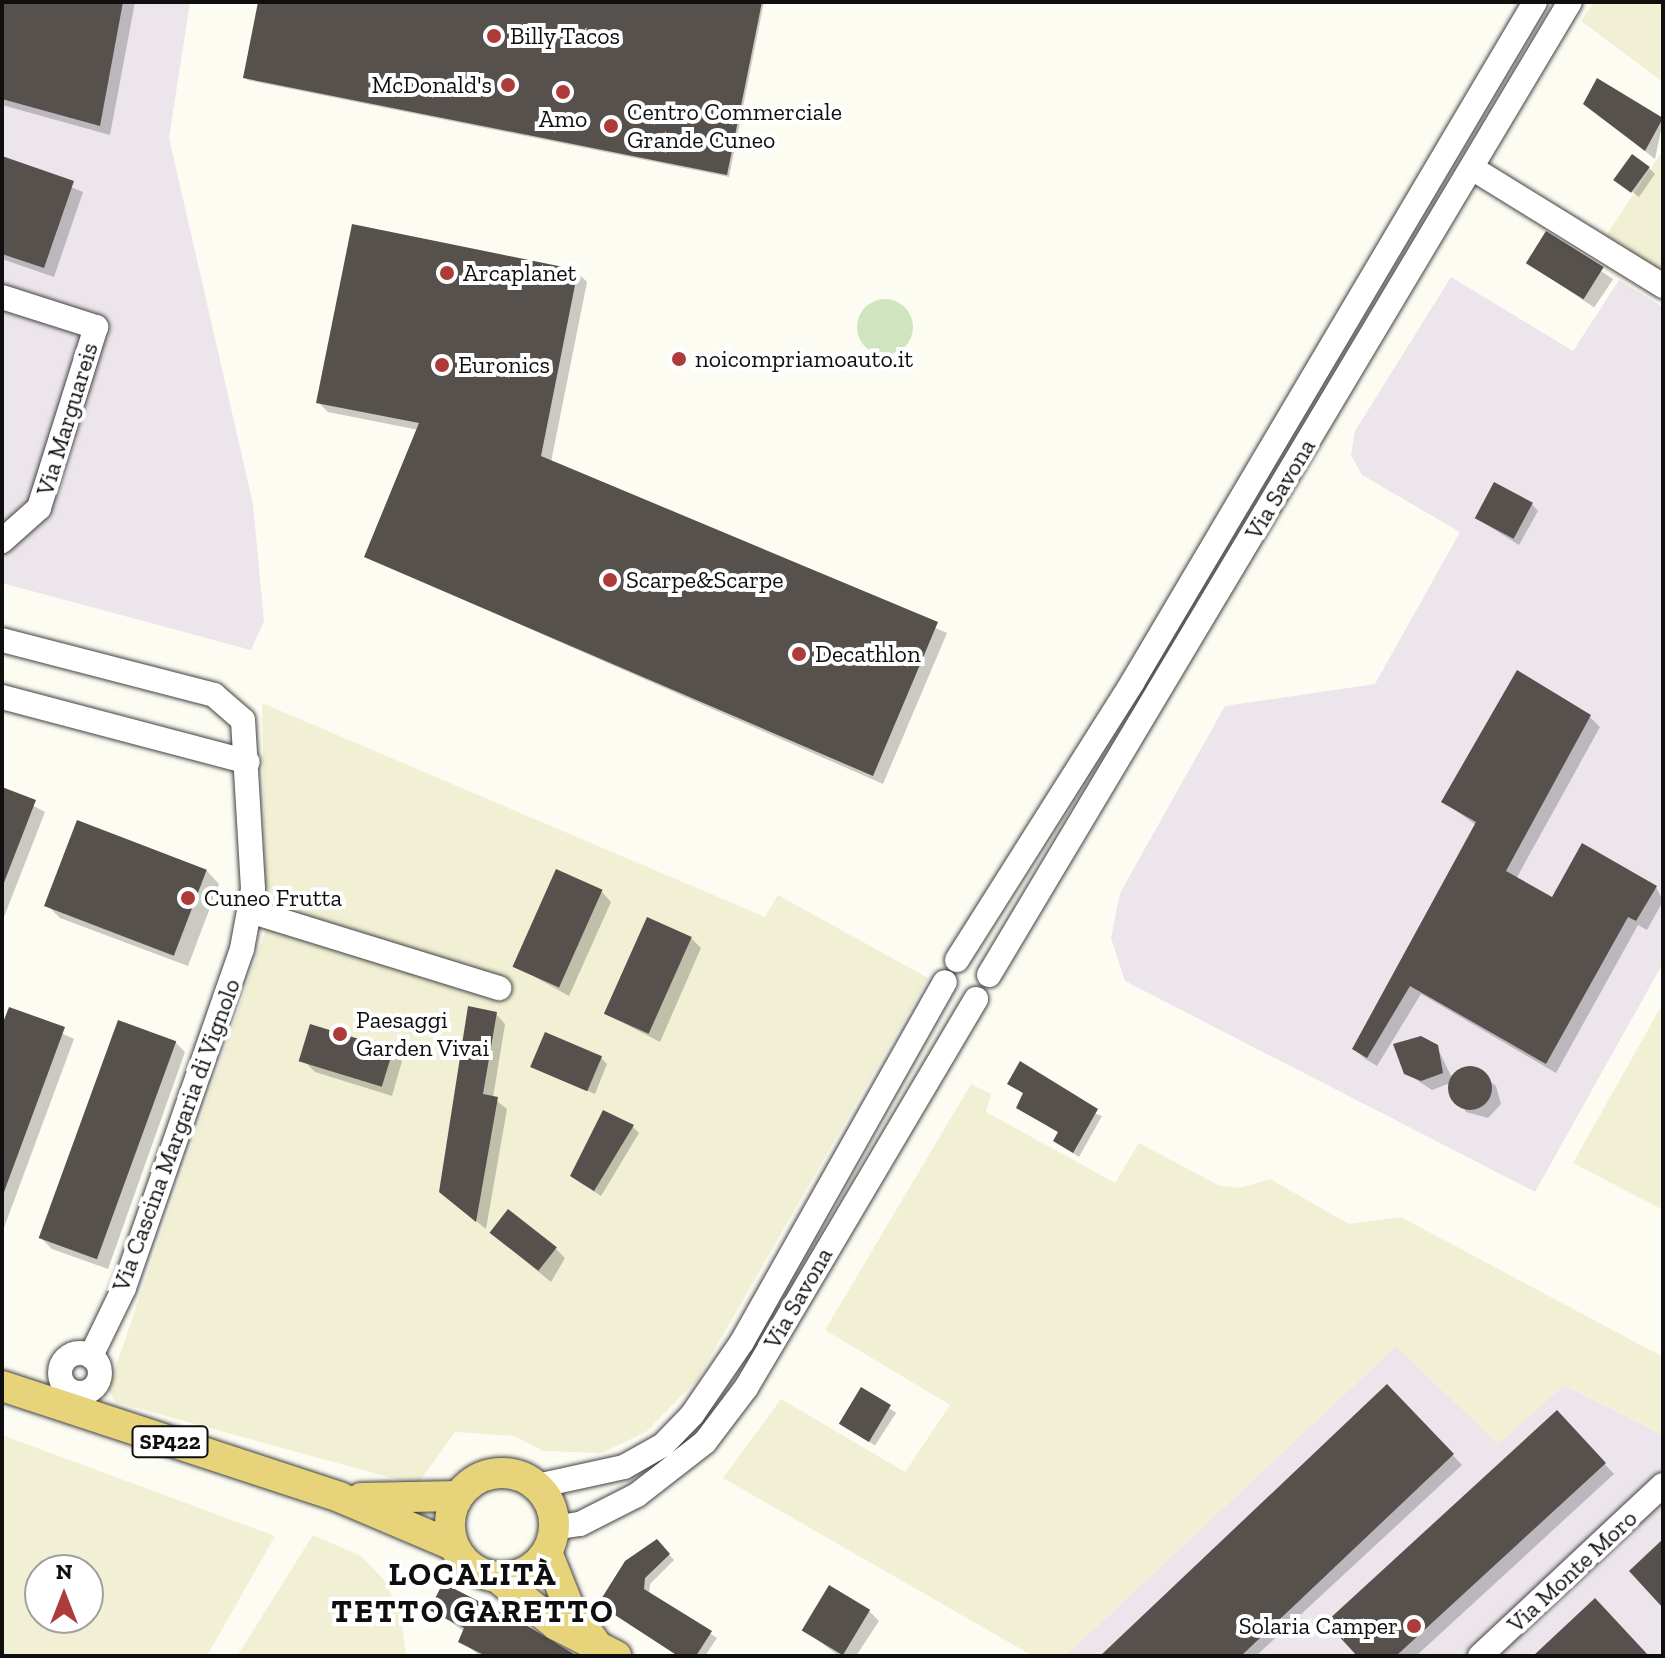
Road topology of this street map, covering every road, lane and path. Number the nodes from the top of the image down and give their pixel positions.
1 (1535, 2) edge
2 (1570, 2) edge
3 (1472, 168) junction
4 (1663, 286) edge
5 (2, 297) edge
6 (2, 541) edge
7 (2, 640) edge
8 (2, 697) edge
9 (248, 762) junction
10 (250, 911) junction
11 (957, 960) dead end
12 (989, 975) dead end
13 (945, 982) dead end
14 (499, 988) dead end
15 (976, 999) dead end
16 (2, 1386) edge
17 (68, 1400) junction
18 (1663, 1485) edge
19 (537, 1486) junction
20 (458, 1496) junction
21 (339, 1497) junction
22 (551, 1540) junction
23 (452, 1545) junction
24 (498, 1578) junction
25 (600, 1652) edge
26 (1480, 1656) edge

1 - 11 street, Via Savona
2 - 3 street, Via Savona
3 - 4 street
3 - 12 street, Via Savona
5 - 6 street, Via Marguareis
7 - 9 street, Via Cascina Margaria di Vignolo
8 - 9 street
9 - 10 street, Via Cascina Margaria di Vignolo
10 - 14 street
10 - 17 street, Via Cascina Margaria di Vignolo
13 - 19 street, Via Savona
15 - 22 street, Via Savona
16 - 17 main road, SP422
17 - 21 main road, SP422
18 - 26 street, Via Monte Moro
19 - 20 main road, SP422
19 - 22 main road
20 - 21 main road, SP422
20 - 23 main road
21 - 23 main road, SP422
22 - 24 main road
22 - 25 main road
23 - 24 main road, SP422
24 - 25 main road

